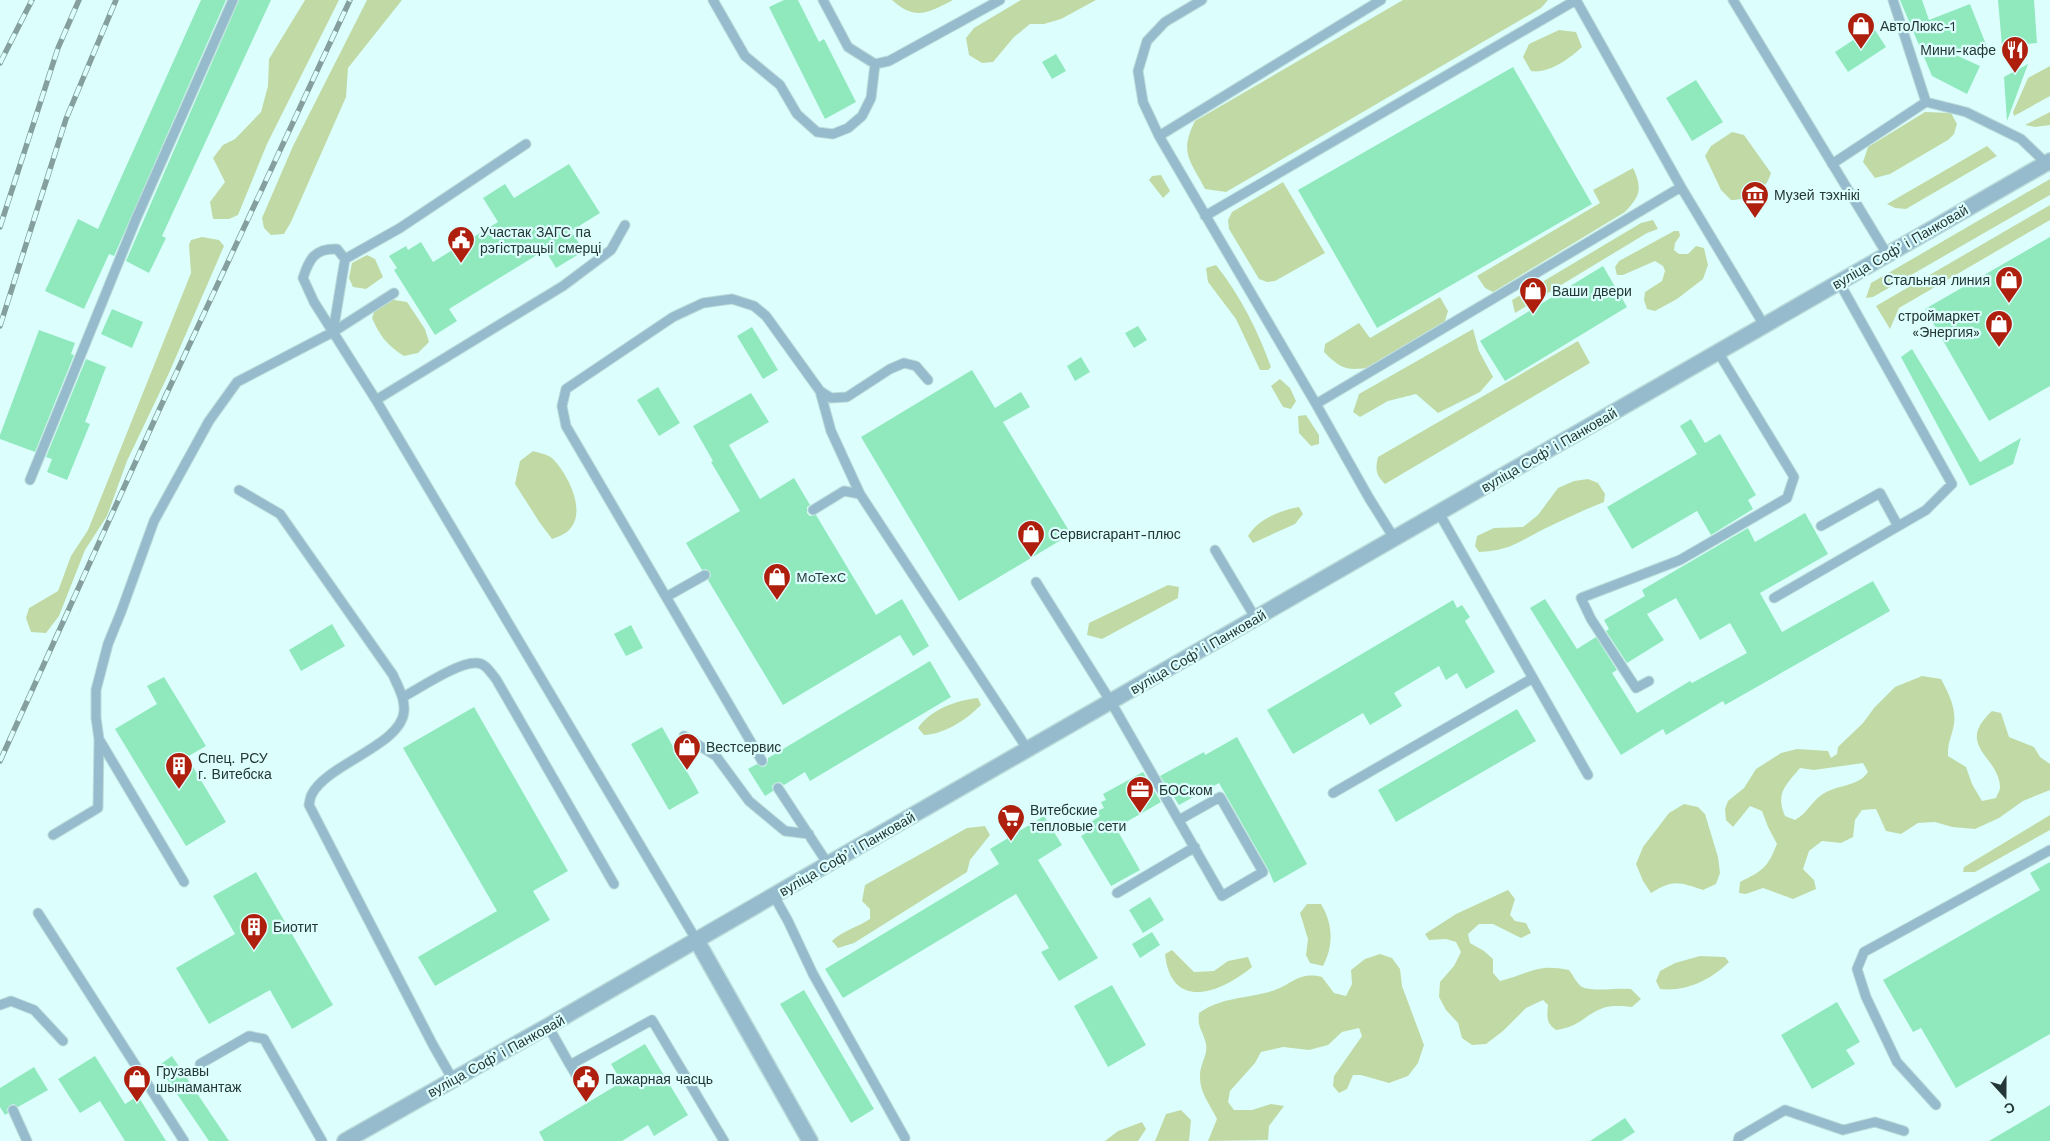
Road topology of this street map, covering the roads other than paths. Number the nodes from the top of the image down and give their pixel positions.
1 (234, 0) edge
2 (713, 0) edge
3 (823, 0) edge
4 (1000, 0) edge
5 (1202, 0) edge
6 (1381, 0) edge
7 (1576, 0) edge
8 (1733, 0) edge
9 (1893, 0) edge
10 (875, 64) junction
11 (1926, 102) junction
12 (1159, 136) junction
13 (526, 144) dead end
14 (2048, 162) edge
15 (1832, 164) junction
16 (1681, 187) junction
17 (1205, 216) junction
18 (625, 225) dead end
19 (1887, 254) junction
20 (345, 259) junction
21 (1839, 282) junction
22 (394, 293) dead end
23 (1764, 325) junction
24 (333, 332) junction
25 (1718, 352) junction
26 (928, 380) dead end
27 (820, 391) junction
28 (376, 400) junction
29 (1316, 404) junction
30 (30, 480) dead end
31 (239, 490) dead end
32 (860, 494) junction
33 (813, 510) dead end
34 (1439, 513) junction
35 (1821, 526) dead end
36 (1898, 526) junction
37 (1394, 538) junction
38 (1215, 550) dead end
39 (705, 575) dead end
40 (1036, 582) dead end
41 (666, 598) junction
42 (1774, 598) dead end
43 (1256, 618) junction
44 (1533, 678) junction
45 (1649, 681) dead end
46 (403, 697) junction
47 (1111, 702) junction
48 (684, 736) dead end
49 (99, 738) junction
50 (1028, 750) junction
51 (762, 761) dead end
52 (1588, 775) dead end
53 (778, 788) dead end
54 (1334, 793) dead end
55 (1179, 820) junction
56 (53, 834) dead end
57 (809, 834) junction
58 (1195, 847) junction
59 (2050, 850) edge
60 (828, 864) junction
61 (184, 882) dead end
62 (614, 884) dead end
63 (1117, 892) dead end
64 (774, 896) junction
65 (38, 913) dead end
66 (697, 941) junction
67 (0, 1005) edge
68 (548, 1026) junction
69 (63, 1041) dead end
70 (200, 1064) dead end
71 (570, 1065) junction
72 (453, 1080) junction
73 (587, 1093) dead end
74 (1936, 1105) dead end
75 (13, 1110) dead end
76 (1904, 1131) dead end
77 (905, 1138) dead end
78 (27, 1141) edge
79 (184, 1141) edge
80 (322, 1141) edge
81 (345, 1141) edge
82 (724, 1141) edge
83 (810, 1141) edge
84 (1738, 1141) edge

1 - 30 lane
2 - 10 lane
3 - 10 lane
4 - 10 lane
5 - 12 lane
6 - 12 lane
7 - 16 lane
7 - 17 lane
8 - 15 lane
9 - 11 lane
11 - 14 lane
11 - 15 lane
12 - 17 lane
13 - 20 lane
14 - 19 street, вуліца Софʼі Панковай
15 - 19 lane
16 - 23 lane
16 - 29 lane
17 - 29 lane
18 - 28 lane
19 - 21 street, вуліца Софʼі Панковай
20 - 24 lane
20 - 24 lane
21 - 23 street, вуліца Софʼі Панковай
21 - 36 lane
22 - 24 lane
23 - 25 street, вуліца Софʼі Панковай
24 - 28 lane
24 - 49 lane
25 - 34 street, вуліца Софʼі Панковай
25 - 45 lane
26 - 27 lane
27 - 32 lane
27 - 41 lane
28 - 66 lane
29 - 37 lane
31 - 46 lane
32 - 33 lane
32 - 50 lane
34 - 37 street, вуліца Софʼі Панковай
34 - 44 lane
35 - 36 lane
36 - 42 lane
37 - 43 street, вуліца Софʼі Панковай
38 - 43 lane
39 - 41 lane
40 - 47 lane
41 - 51 lane
43 - 47 street, вуліца Софʼі Панковай
44 - 52 lane
44 - 54 lane
46 - 62 lane
46 - 72 lane
47 - 50 street, вуліца Софʼі Панковай
47 - 55 lane
48 - 57 lane
49 - 56 lane
49 - 61 lane
50 - 60 street, вуліца Софʼі Панковай
53 - 57 lane
55 - 58 lane
55 - 58 lane
57 - 60 lane
58 - 63 lane
59 - 74 lane
60 - 64 street, вуліца Софʼі Панковай
64 - 66 street, вуліца Софʼі Панковай
64 - 77 lane
65 - 79 lane
66 - 68 street, вуліца Софʼі Панковай
66 - 83 street
67 - 69 lane
68 - 71 lane
68 - 72 street, вуліца Софʼі Панковай
70 - 80 lane
71 - 73 lane
71 - 82 lane
72 - 81 street, вуліца Софʼі Панковай
75 - 78 lane
76 - 84 lane

